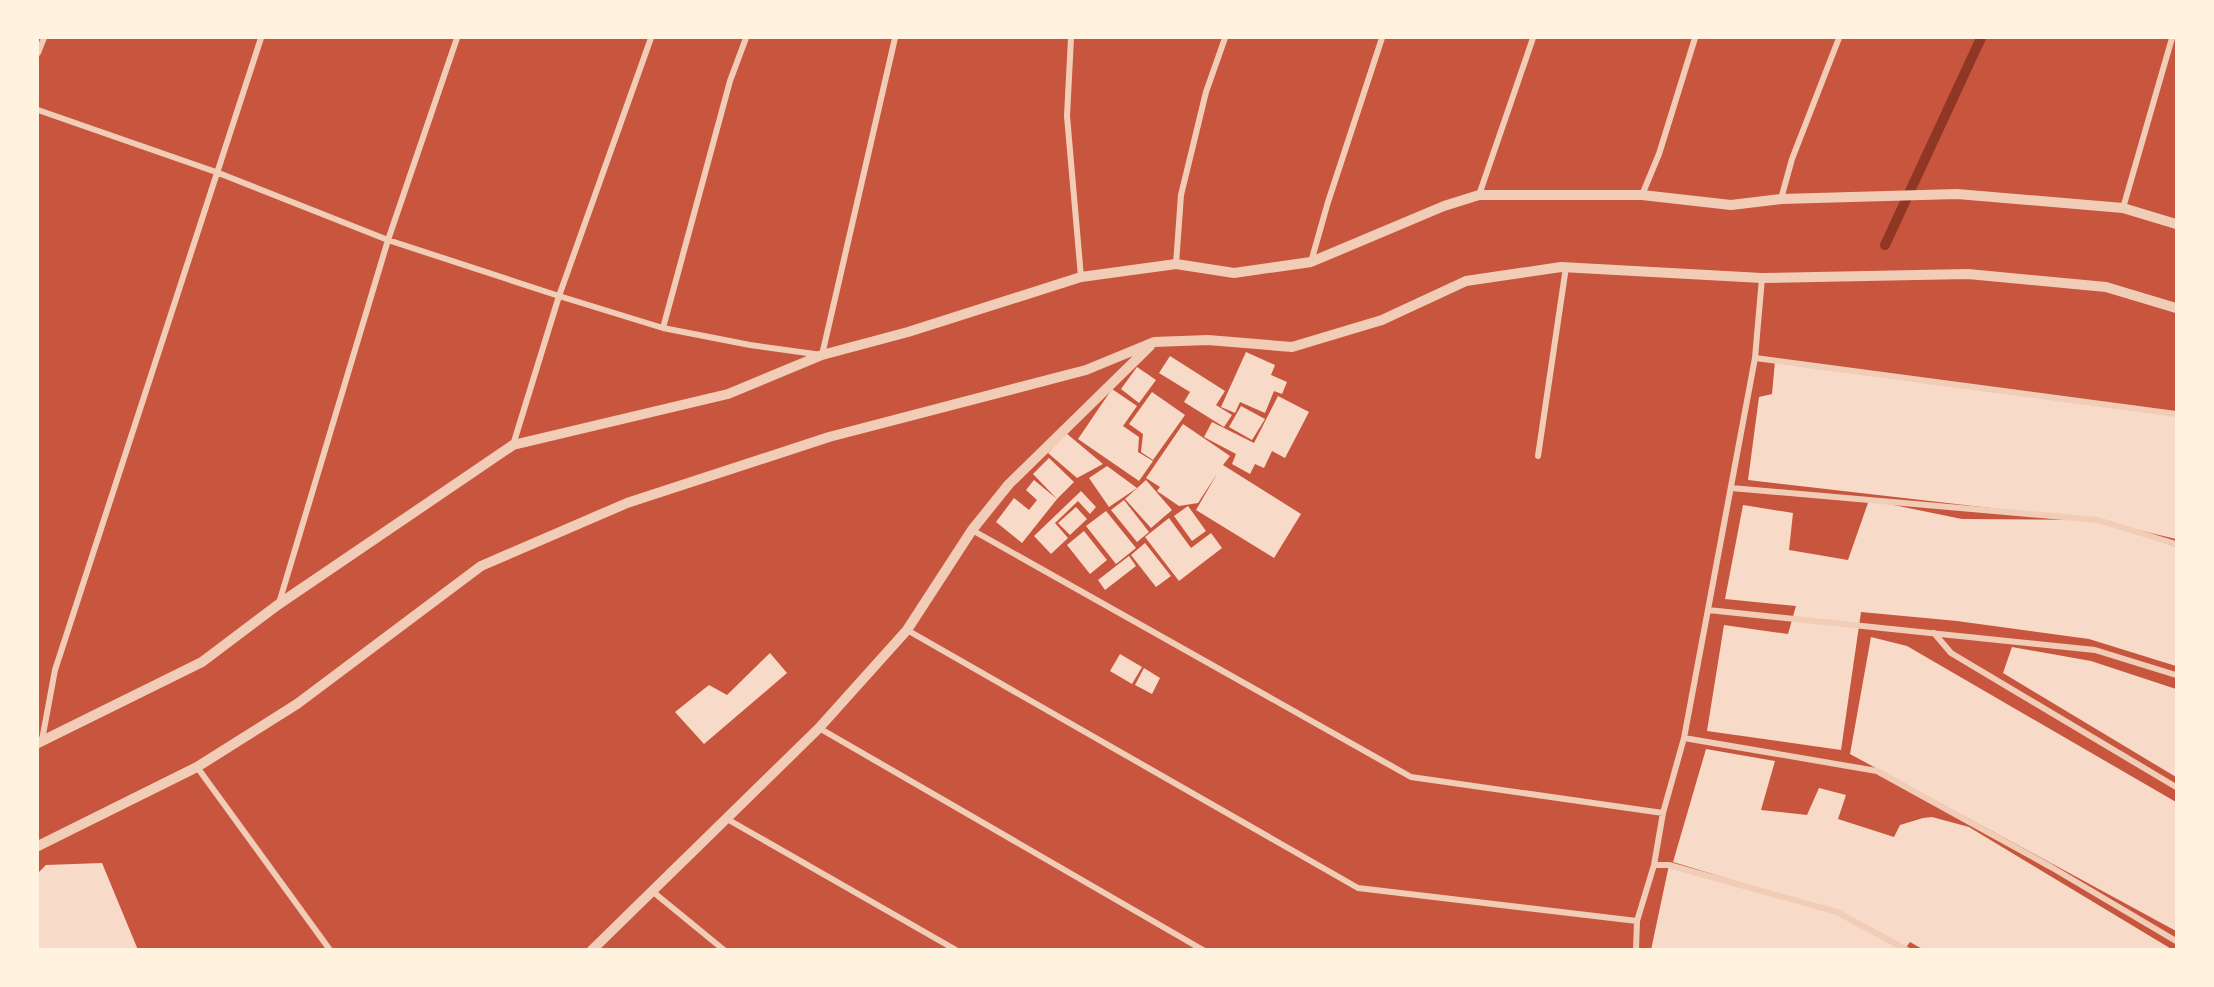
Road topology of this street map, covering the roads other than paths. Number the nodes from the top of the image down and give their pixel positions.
1 (44, 38) edge
2 (261, 38) edge
3 (457, 38) edge
4 (651, 38) edge
5 (746, 38) edge
6 (895, 38) edge
7 (1071, 38) edge
8 (1225, 38) edge
9 (1382, 38) edge
10 (1533, 38) edge
11 (1695, 38) edge
12 (1839, 38) edge
13 (2172, 38) edge
14 (38, 53) edge
15 (38, 110) edge
16 (216, 172) junction
17 (1479, 195) junction
18 (1642, 195) junction
19 (1781, 199) junction
20 (2123, 208) junction
21 (2176, 224) edge
22 (388, 240) junction
23 (1311, 262) junction
24 (1176, 264) junction
25 (1566, 267) junction
26 (1081, 277) junction
27 (1762, 278) junction
28 (559, 296) junction
29 (2176, 308) edge
30 (663, 328) junction
31 (1154, 342) junction
32 (822, 355) junction
33 (1755, 358) junction
34 (2176, 414) edge
35 (513, 445) junction
36 (1538, 456) dead end
37 (1731, 488) junction
38 (972, 530) junction
39 (2176, 544) edge
40 (279, 604) junction
41 (1708, 610) junction
42 (908, 630) junction
43 (1934, 633) junction
44 (2176, 675) edge
45 (819, 728) junction
46 (1684, 738) junction
47 (40, 742) edge
48 (197, 767) junction
49 (2176, 787) edge
50 (1663, 813) junction
51 (727, 819) junction
52 (38, 846) edge
53 (1654, 865) junction
54 (652, 891) junction
55 (1637, 921) junction
56 (2176, 941) edge
57 (330, 950) edge
58 (592, 950) edge
59 (724, 950) edge
60 (956, 950) edge
61 (1203, 950) edge
62 (1636, 950) edge
63 (1907, 950) edge

1 - 14 street
2 - 16 street
3 - 22 street
4 - 28 street
5 - 30 street
6 - 32 street
7 - 26 street
8 - 24 street
9 - 23 street
10 - 17 street
11 - 18 street
12 - 19 street
13 - 20 street
15 - 16 street
16 - 22 street
16 - 47 street
17 - 18 street
17 - 23 street
18 - 19 street
19 - 20 street
20 - 21 street
22 - 28 street
22 - 40 street
23 - 24 street
24 - 26 street
25 - 27 street
25 - 31 street
25 - 36 street
26 - 32 street
27 - 29 street
27 - 33 street
28 - 30 street
28 - 35 street
30 - 32 street
31 - 38 street
31 - 48 street
32 - 35 street
33 - 34 street
33 - 37 street
35 - 40 street
37 - 39 street
37 - 41 street
38 - 42 street
38 - 50 street
40 - 47 street
41 - 43 street
41 - 46 street
42 - 45 street
42 - 55 street
43 - 44 street
43 - 49 street
45 - 51 street
45 - 61 street
46 - 50 street
46 - 56 street
48 - 52 street
48 - 57 street
50 - 53 street
51 - 54 street
51 - 60 street
53 - 55 street
53 - 63 street
54 - 58 street
54 - 59 street
55 - 62 street

